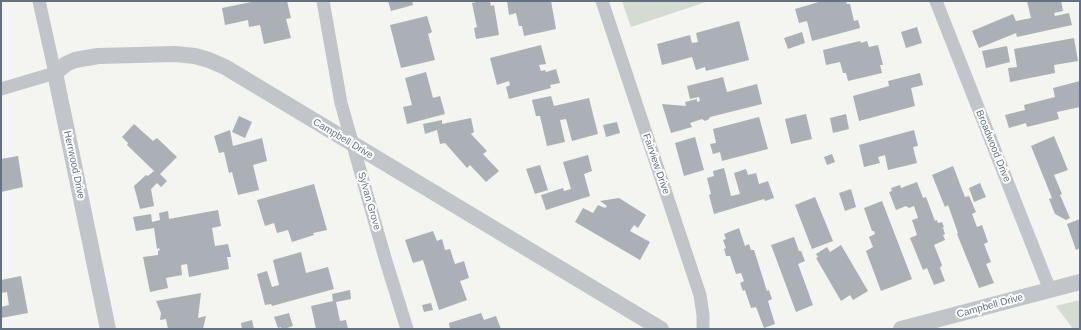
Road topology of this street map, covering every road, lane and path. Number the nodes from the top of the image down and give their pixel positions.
1 (39, 1) edge
2 (323, 1) edge
3 (602, 1) edge
4 (936, 1) edge
5 (55, 73) junction
6 (1, 89) edge
7 (352, 144) junction
8 (1080, 282) edge
9 (1050, 290) junction
10 (108, 329) edge
11 (407, 329) edge
12 (660, 329) edge
13 (704, 329) edge
14 (901, 329) edge

1 - 5 street, Herrwood Drive
2 - 7 street, Sylvan Grove
3 - 13 street, Fairview Drive
4 - 9 street, Broadwood Drive
5 - 6 street, Campbell Drive
5 - 7 street, Campbell Drive
5 - 10 street, Herrwood Drive
7 - 11 street, Sylvan Grove
7 - 12 street, Campbell Drive
8 - 9 street, Campbell Drive
9 - 14 street, Campbell Drive

